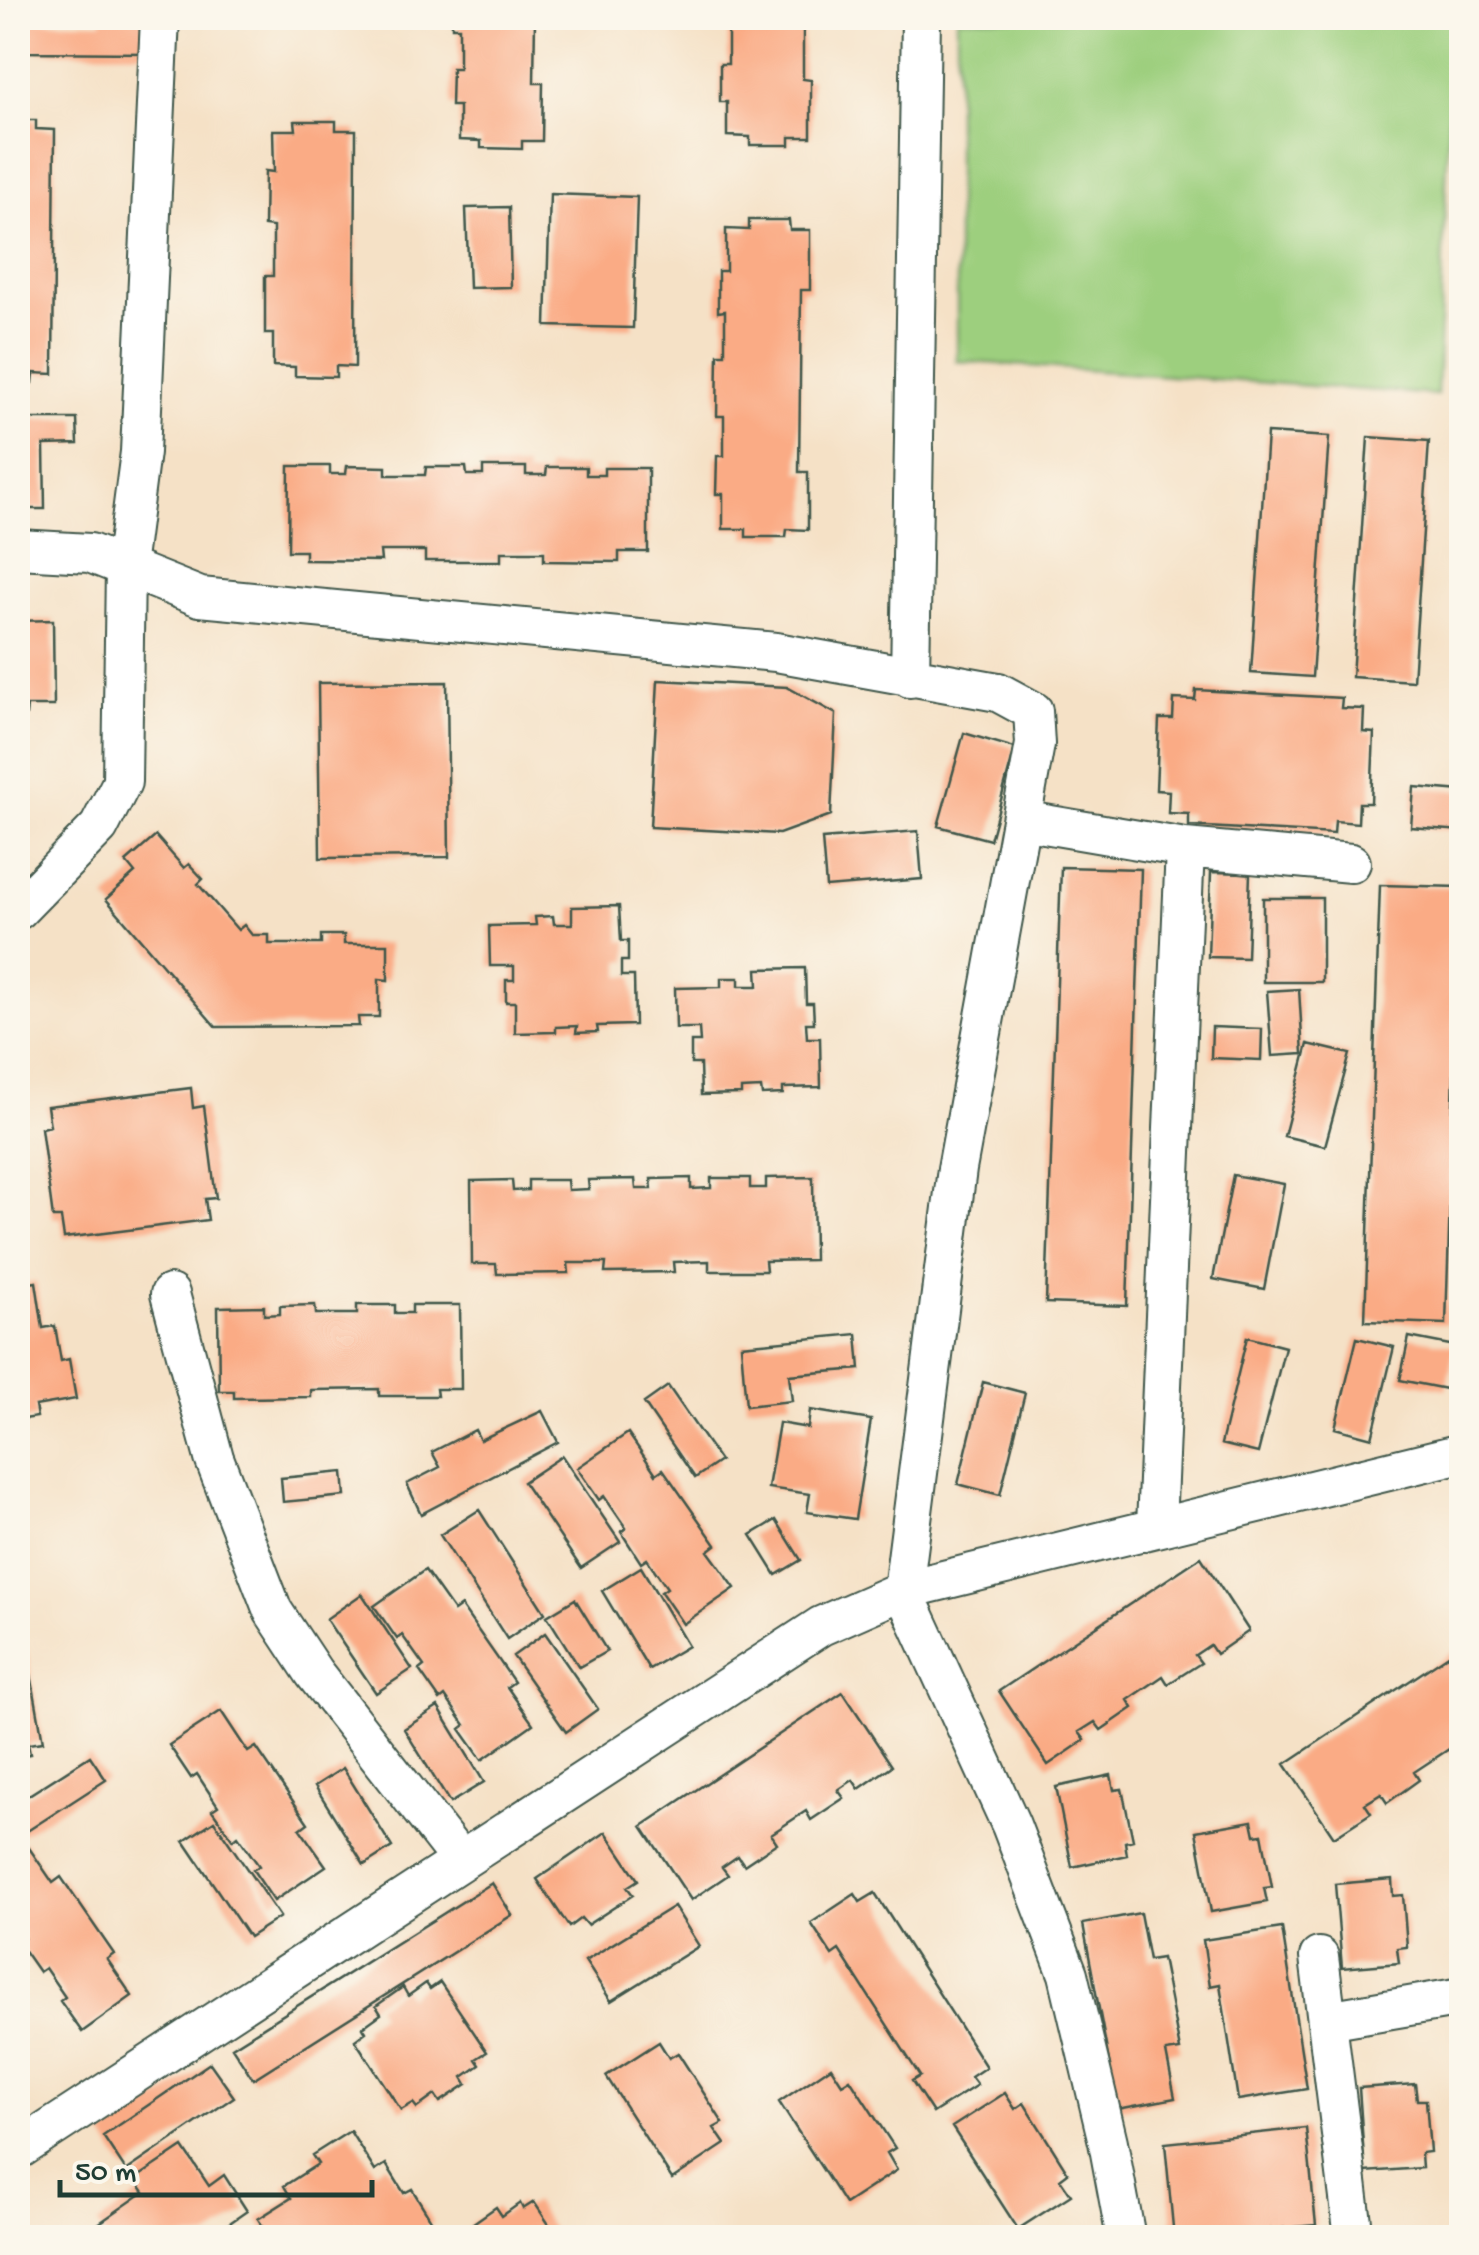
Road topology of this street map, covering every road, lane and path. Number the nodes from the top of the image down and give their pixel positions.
1 (160, 18) edge
2 (922, 18) edge
3 (18, 549) edge
4 (125, 567) junction
5 (910, 678) junction
6 (1021, 820) junction
7 (1185, 848) junction
8 (1351, 863) dead end
9 (18, 910) edge
10 (170, 1294) dead end
11 (1462, 1453) edge
12 (1156, 1526) junction
13 (904, 1590) junction
14 (460, 1861) junction
15 (1319, 1957) dead end
16 (1462, 1998) edge
17 (1327, 2020) junction
18 (18, 2150) edge
19 (1126, 2238) edge
20 (1354, 2238) edge

1 - 4 street
2 - 5 street
3 - 4 street
4 - 5 street
4 - 9 street
5 - 6 street
6 - 7 street
6 - 13 street
7 - 8 street
7 - 12 street
10 - 14 street
11 - 12 street
12 - 13 street
13 - 14 street
13 - 19 street
14 - 18 street
15 - 17 street
16 - 17 street
17 - 20 street

